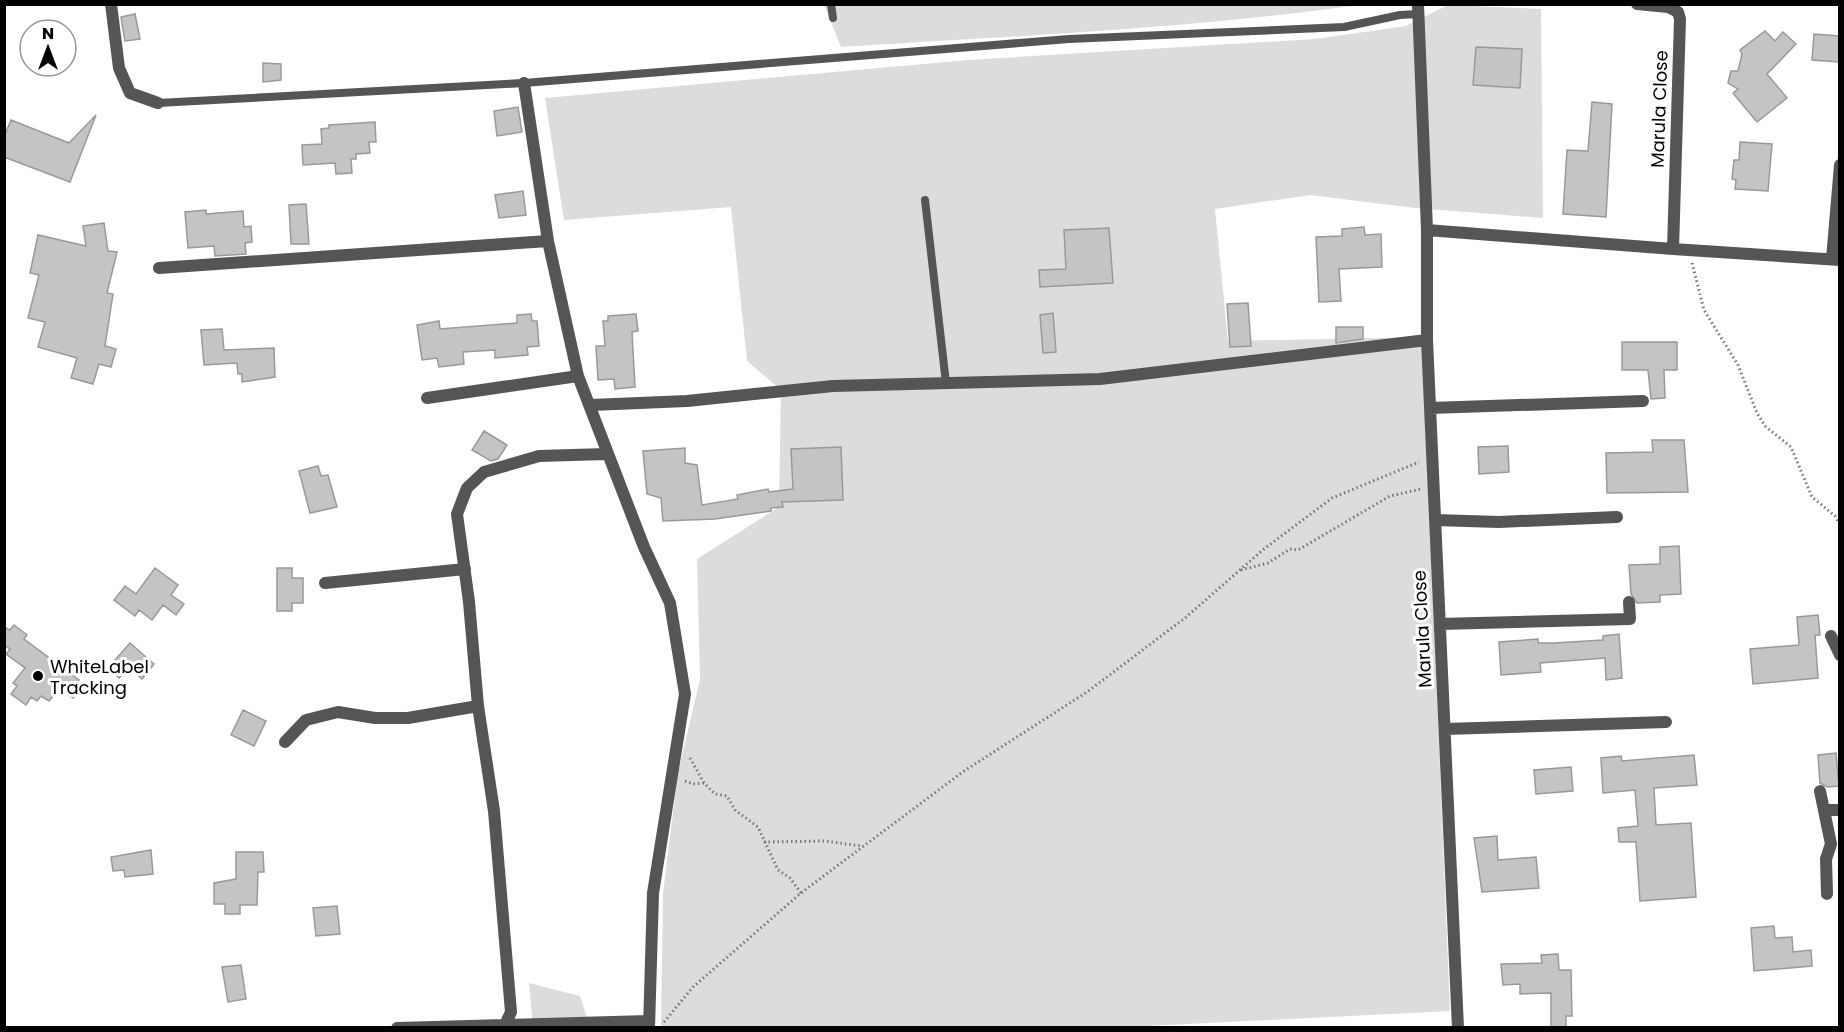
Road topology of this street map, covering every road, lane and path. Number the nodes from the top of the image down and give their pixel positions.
1 (111, 4) edge
2 (831, 4) edge
3 (1637, 4) edge
4 (1419, 9) edge
5 (833, 18) dead end
6 (524, 83) junction
7 (158, 103) joint
8 (1839, 165) edge
9 (925, 200) dead end
10 (1427, 230) junction
11 (548, 241) junction
12 (1673, 249) junction
13 (1688, 250) junction
14 (1836, 260) edge
15 (159, 268) dead end
16 (1427, 340) junction
17 (578, 375) junction
18 (946, 383) junction
19 (427, 398) dead end
20 (1644, 401) dead end
21 (591, 405) junction
22 (1430, 408) junction
23 (606, 454) junction
24 (1432, 457) junction
25 (1434, 486) junction
26 (1617, 518) dead end
27 (1435, 520) junction
28 (1839, 524) edge
29 (465, 569) junction
30 (1239, 571) junction
31 (325, 583) dead end
32 (1629, 602) dead end
33 (1440, 624) junction
34 (1831, 636) dead end
35 (1839, 655) edge
36 (478, 706) junction
37 (1666, 722) dead end
38 (1445, 729) junction
39 (678, 739) junction
40 (285, 742) dead end
41 (672, 777) junction
42 (704, 783) junction
43 (1820, 791) dead end
44 (1824, 810) junction
45 (1839, 810) edge
46 (765, 842) junction
47 (1835, 844) edge
48 (862, 847) junction
49 (801, 893) junction
50 (1827, 894) dead end
51 (505, 1025) junction
52 (652, 1025) edge
53 (397, 1028) edge
54 (1458, 1028) edge

1 - 7 street
2 - 5 lane
3 - 12 street, Marula Close
4 - 6 lane
4 - 10 street, Marula Close
6 - 7 lane
6 - 11 street
8 - 14 street
9 - 18 lane
10 - 12 street
10 - 16 street, Marula Close
11 - 15 street
11 - 17 street
12 - 13 street
13 - 14 street
13 - 28 path
16 - 18 street
16 - 22 street, Marula Close
17 - 19 street
17 - 21 street
18 - 21 street
20 - 22 street
21 - 23 street
22 - 24 street, Marula Close
23 - 29 street
23 - 39 street
24 - 25 street, Marula Close
24 - 30 path
25 - 27 street, Marula Close
25 - 30 path
26 - 27 street
27 - 33 street, Marula Close
29 - 31 street
29 - 36 street
30 - 48 path
32 - 33 street
33 - 38 street, Marula Close
34 - 35 street
36 - 40 street
36 - 51 street
37 - 38 street
38 - 54 street, Marula Close
39 - 41 street
39 - 42 path
41 - 42 path
41 - 52 street
42 - 46 path
43 - 44 street
44 - 45 street
44 - 47 street
46 - 48 path
46 - 49 path
47 - 50 street
48 - 49 path
49 - 52 path
51 - 52 street
51 - 53 street

